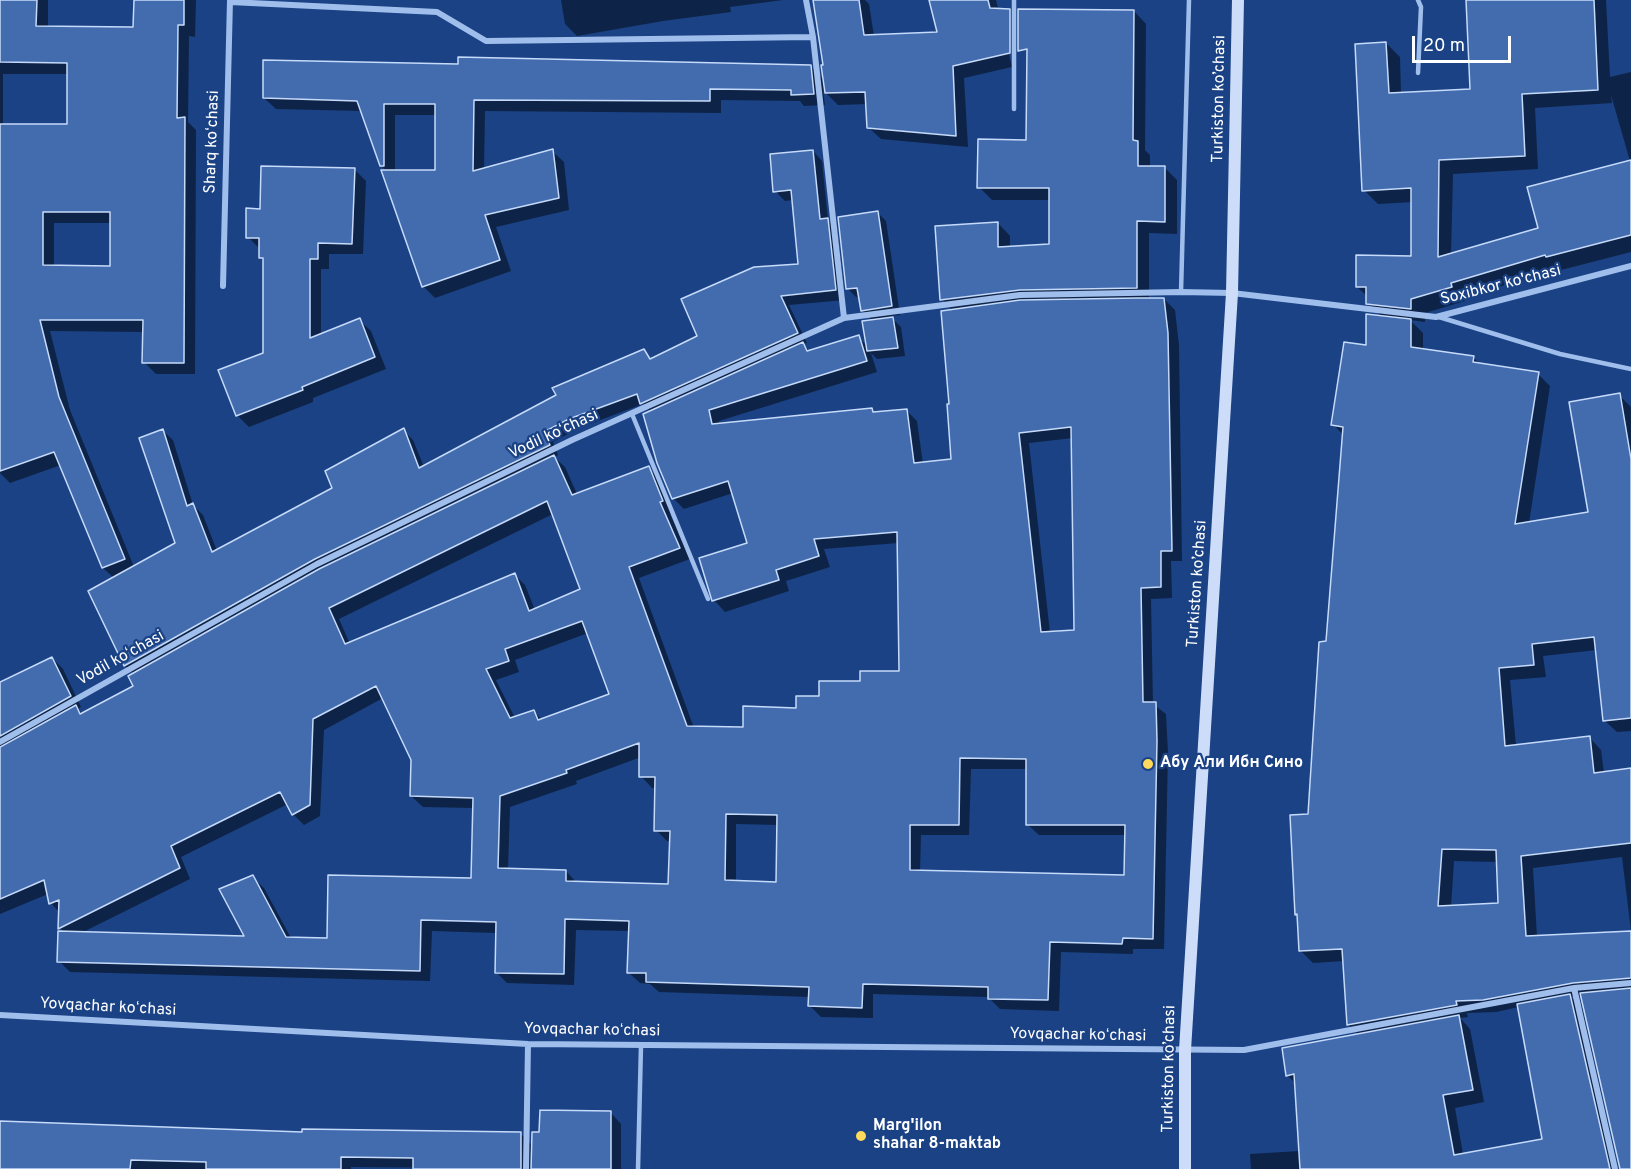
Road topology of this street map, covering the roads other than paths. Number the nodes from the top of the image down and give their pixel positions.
1 (806, 0) edge
2 (1014, 0) edge
3 (1189, 0) edge
4 (1238, 0) edge
5 (1418, 0) edge
6 (230, 1) edge
7 (813, 38) junction
8 (1418, 73) dead end
9 (1014, 109) dead end
10 (1631, 266) edge
11 (223, 286) dead end
12 (1181, 292) junction
13 (1232, 293) junction
14 (1436, 317) junction
15 (844, 318) junction
16 (1631, 369) edge
17 (632, 414) junction
18 (708, 599) dead end
19 (0, 742) edge
20 (1631, 983) edge
21 (1574, 988) junction
22 (0, 1015) edge
23 (528, 1044) junction
24 (641, 1045) junction
25 (1185, 1050) junction
26 (526, 1169) edge
27 (638, 1169) edge
28 (1185, 1169) edge
29 (1615, 1169) edge

1 - 7 street
2 - 9 lane
3 - 12 lane
4 - 13 main road, Turkiston ko’chasi
5 - 8 lane
6 - 7 street
6 - 11 street, Sharq koʻchasi
7 - 15 street
10 - 14 street, Soxibkor ko'chasi
12 - 13 street, Soxibkor ko'chasi
12 - 15 street, Vodil koʻchasi
13 - 14 street, Soxibkor ko'chasi
13 - 25 main road, Turkiston ko’chasi
14 - 16 lane
15 - 17 street, Vodil koʻchasi
17 - 18 lane
17 - 19 street, Vodil koʻchasi
20 - 21 street, Yovqachar koʻchasi
21 - 25 street, Yovqachar koʻchasi
21 - 29 street
22 - 23 street, Yovqachar koʻchasi
23 - 24 street, Yovqachar koʻchasi
23 - 26 street
24 - 25 street, Yovqachar koʻchasi
24 - 27 lane
25 - 28 main road, Turkiston ko’chasi

